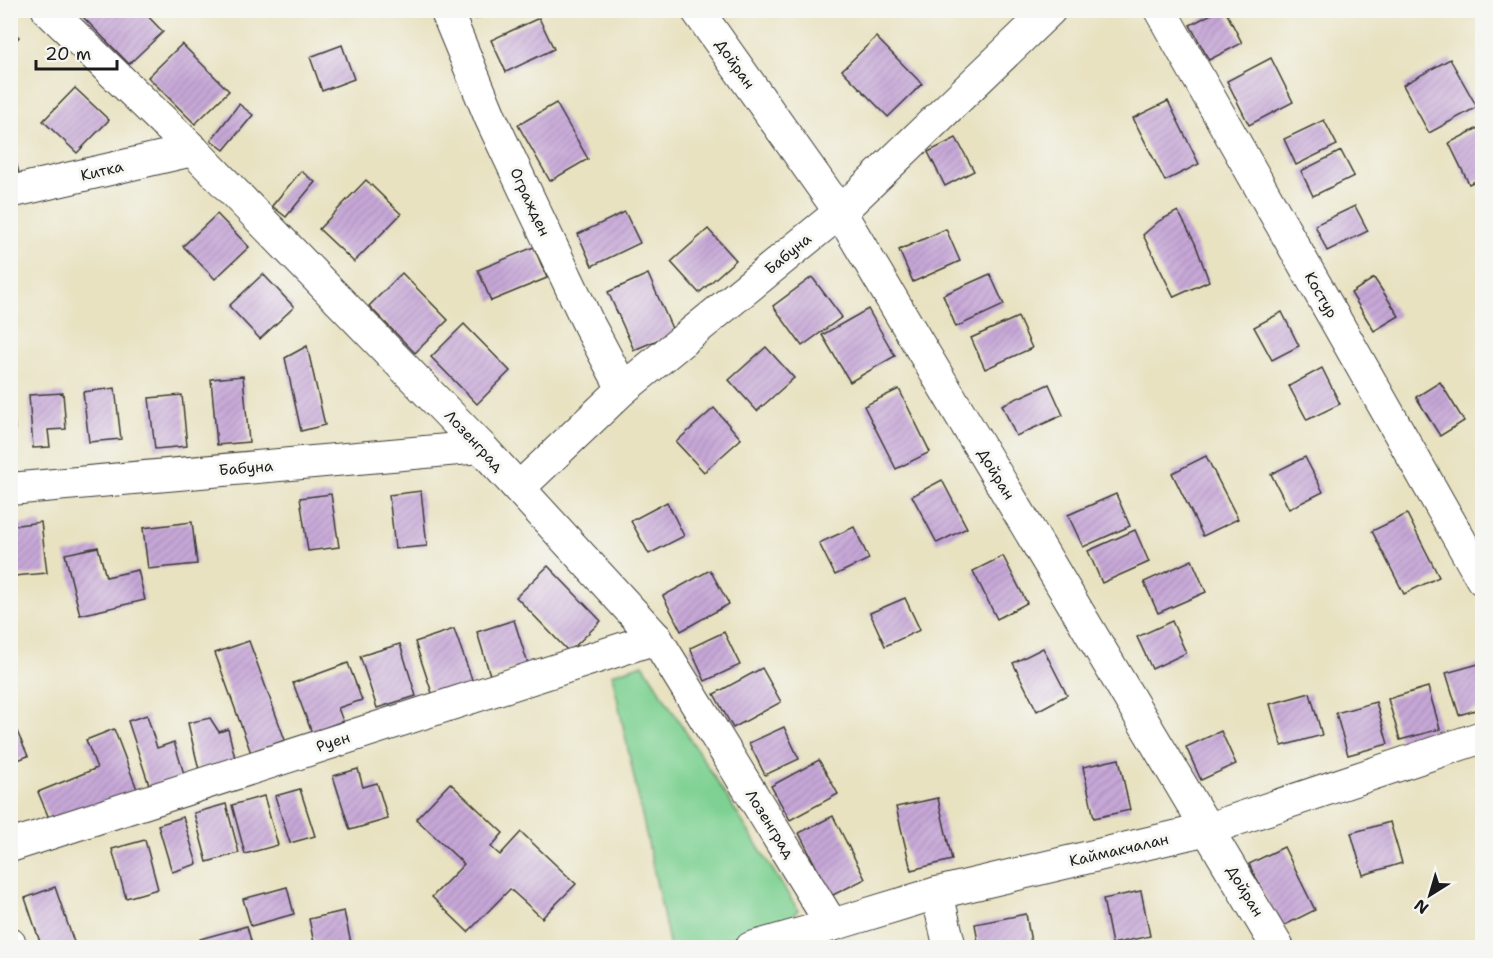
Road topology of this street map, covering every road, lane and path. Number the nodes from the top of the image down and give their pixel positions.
1 (48, 10) edge
2 (446, 10) edge
3 (697, 10) edge
4 (1050, 10) edge
5 (1160, 10) edge
6 (193, 150) junction
7 (10, 192) edge
8 (840, 212) junction
9 (623, 389) junction
10 (480, 447) junction
11 (10, 489) edge
12 (519, 489) junction
13 (1482, 579) edge
14 (656, 638) junction
15 (1482, 737) edge
16 (1208, 829) junction
17 (10, 846) edge
18 (937, 893) junction
19 (832, 925) junction
20 (751, 948) edge
21 (950, 948) edge
22 (1278, 948) edge

1 - 6 street, Лозенград
2 - 9 street, Огражден
3 - 8 street, Дойран
4 - 8 street, Бабуна
5 - 13 street, Костур
6 - 7 street, Китка
6 - 10 street, Лозенград
8 - 9 street, Бабуна
8 - 16 street, Дойран
9 - 12 street, Бабуна
10 - 11 street, Бабуна
10 - 12 street, Лозенград
12 - 14 street, Лозенград
14 - 17 street, Руен
14 - 19 street, Лозенград
15 - 16 street, Каймакчалан
16 - 18 street, Каймакчалан
16 - 22 street, Дойран
18 - 19 street, Каймакчалан
18 - 21 street
19 - 20 street, Каймакчалан

